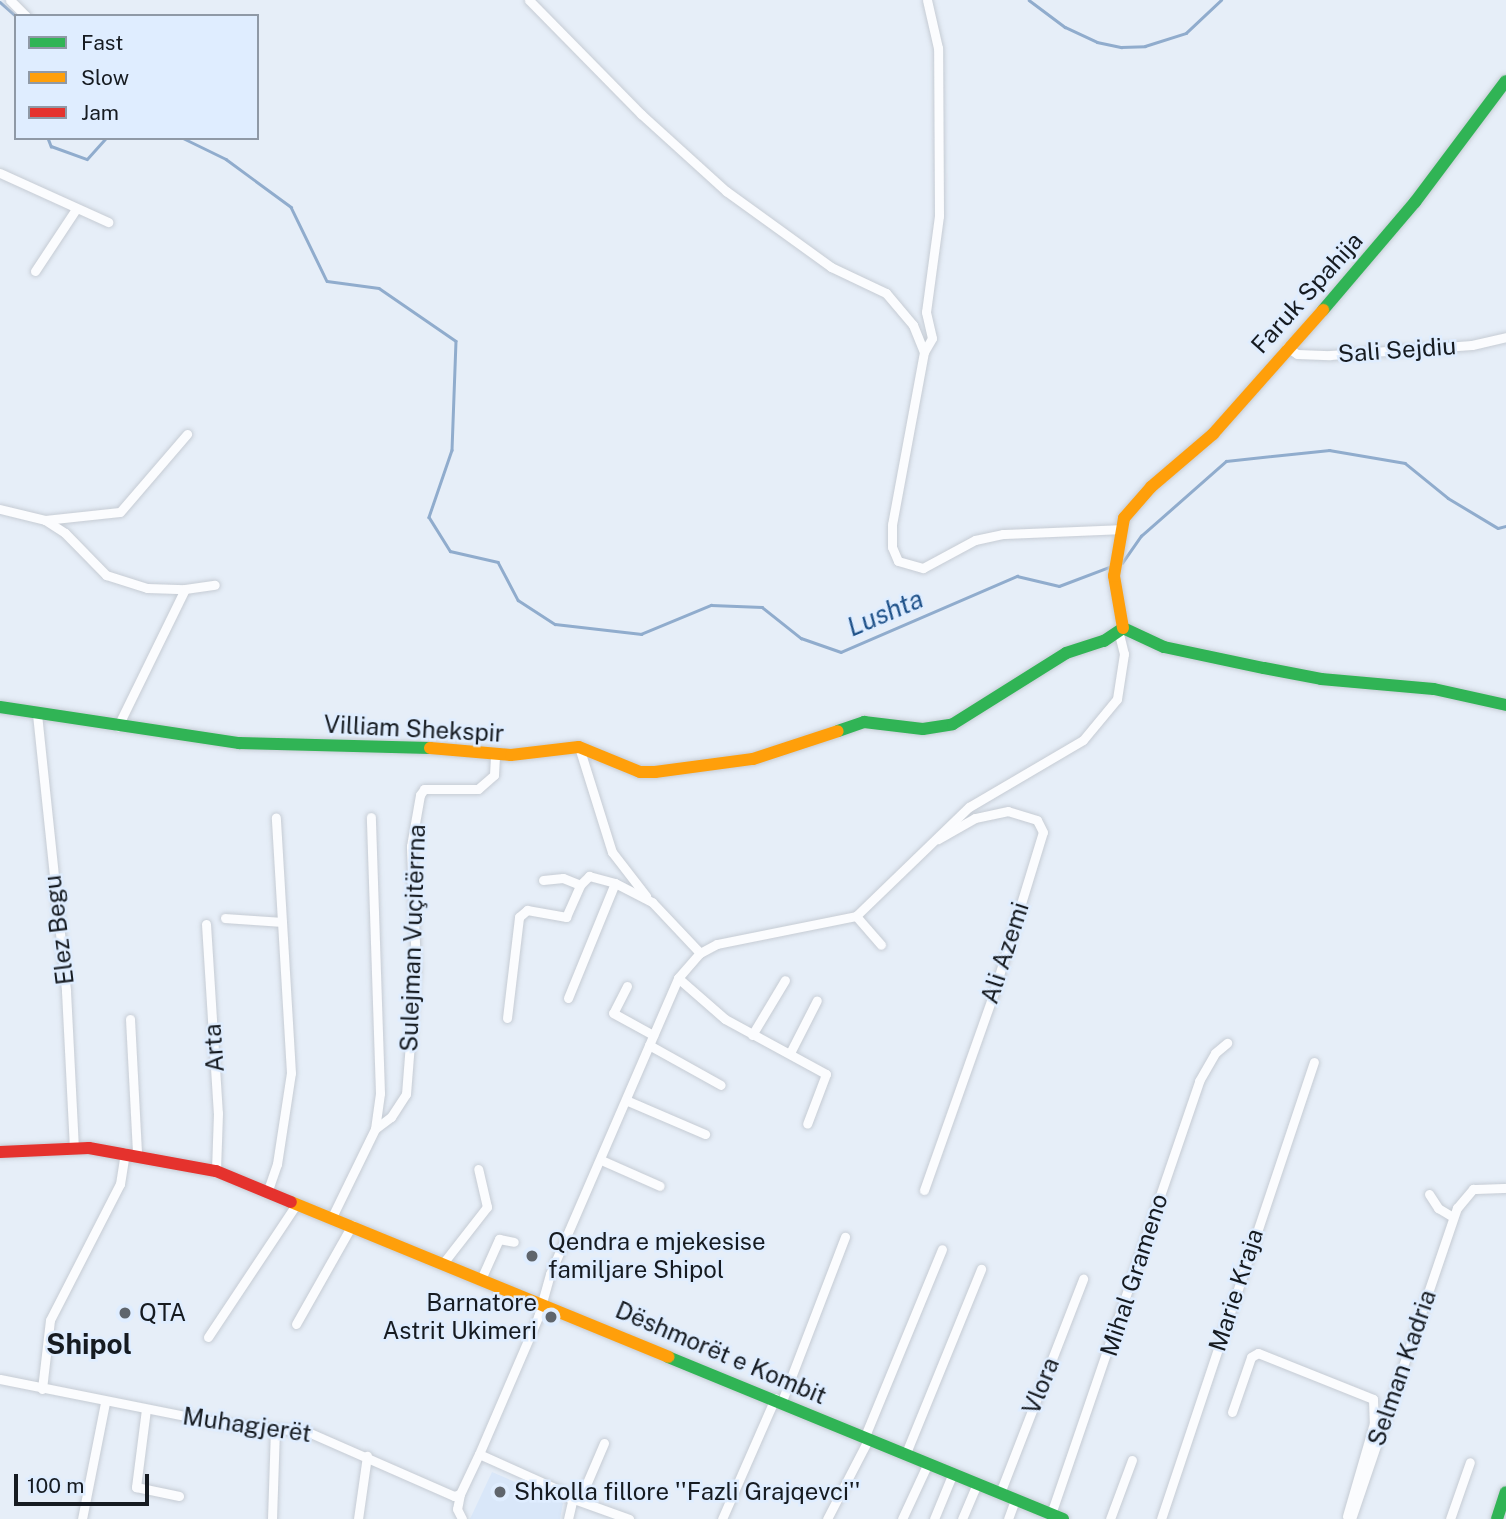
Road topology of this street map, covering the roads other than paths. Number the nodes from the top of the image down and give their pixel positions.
1 (10, 0) edge
2 (529, 0) edge
3 (927, 0) edge
4 (24, 14) edge
5 (1506, 81) edge
6 (0, 173) edge
7 (76, 209) junction
8 (108, 222) dead end
9 (35, 271) dead end
10 (1506, 337) edge
11 (1287, 348) junction
12 (924, 352) junction
13 (187, 433) dead end
14 (0, 509) edge
15 (45, 520) junction
16 (1121, 528) junction
17 (215, 585) dead end
18 (185, 589) junction
19 (1121, 631) junction
20 (1506, 705) edge
21 (0, 707) edge
22 (37, 714) junction
23 (118, 726) junction
24 (579, 747) junction
25 (495, 755) junction
26 (276, 817) dead end
27 (371, 817) dead end
28 (937, 838) junction
29 (543, 880) dead end
30 (615, 883) junction
31 (580, 885) junction
32 (646, 898) junction
33 (856, 915) junction
34 (225, 918) dead end
35 (282, 922) junction
36 (206, 924) dead end
37 (881, 945) dead end
38 (700, 953) junction
39 (678, 978) junction
40 (785, 980) dead end
41 (627, 985) dead end
42 (568, 998) dead end
43 (817, 1000) dead end
44 (507, 1018) dead end
45 (130, 1019) dead end
46 (752, 1035) junction
47 (651, 1040) junction
48 (1227, 1043) dead end
49 (790, 1053) junction
50 (1314, 1062) dead end
51 (721, 1085) dead end
52 (628, 1101) junction
53 (807, 1124) dead end
54 (375, 1129) junction
55 (705, 1134) dead end
56 (74, 1147) junction
57 (0, 1151) edge
58 (131, 1153) junction
59 (601, 1160) junction
60 (478, 1169) dead end
61 (216, 1171) junction
62 (660, 1186) dead end
63 (1506, 1188) edge
64 (925, 1189) dead end
65 (268, 1190) junction
66 (1429, 1194) dead end
67 (297, 1203) junction
68 (332, 1217) junction
69 (1453, 1217) junction
70 (352, 1225) junction
71 (845, 1237) dead end
72 (514, 1242) dead end
73 (942, 1249) dead end
74 (444, 1262) junction
75 (981, 1269) dead end
76 (482, 1277) junction
77 (1083, 1279) dead end
78 (541, 1301) junction
79 (296, 1324) dead end
80 (208, 1337) dead end
81 (0, 1379) edge
82 (42, 1388) junction
83 (778, 1400) junction
84 (106, 1402) junction
85 (146, 1409) junction
86 (1233, 1412) dead end
87 (275, 1429) junction
88 (867, 1437) junction
89 (604, 1443) dead end
90 (906, 1453) junction
91 (479, 1454) junction
92 (367, 1456) junction
93 (1132, 1461) dead end
94 (1470, 1462) dead end
95 (928, 1463) junction
96 (953, 1473) junction
97 (977, 1484) junction
98 (1506, 1492) edge
99 (1000, 1493) junction
100 (460, 1494) junction
101 (179, 1496) dead end
102 (575, 1498) junction
103 (1015, 1500) junction
104 (1058, 1517) edge
105 (459, 1518) edge
106 (82, 1519) edge
107 (272, 1519) edge
108 (358, 1519) edge
109 (568, 1519) edge
110 (629, 1519) edge
111 (722, 1519) edge
112 (827, 1519) edge
113 (902, 1519) edge
114 (934, 1519) edge
115 (962, 1519) edge
116 (1008, 1519) edge
117 (1111, 1519) edge
118 (1161, 1519) edge
119 (1349, 1519) edge
120 (1450, 1519) edge
121 (1497, 1519) edge

1 - 4 street
2 - 12 street
3 - 12 street
5 - 11 street, Faruk Spahija
6 - 7 street
7 - 8 street
7 - 9 street
10 - 11 street, Sali Sejdiu
11 - 16 street, Faruk Spahija
12 - 16 street
13 - 15 street
14 - 15 street
15 - 18 street
16 - 19 street
17 - 18 street
18 - 23 street
19 - 20 street
19 - 24 street, Villiam Shekspir
19 - 28 street
21 - 22 street, Villiam Shekspir
22 - 23 street, Villiam Shekspir
22 - 56 street, Elez Begu
23 - 25 street, Villiam Shekspir
24 - 25 street, Villiam Shekspir
24 - 32 street
25 - 54 street, Sulejman Vuçitërrna
26 - 35 street
27 - 54 street, Sulejman Vuçitërrna
28 - 33 street
28 - 64 street, Ali Azemi
29 - 31 street
30 - 31 street
30 - 32 street
30 - 42 street
31 - 44 street
32 - 38 street
33 - 37 street
33 - 38 street
34 - 35 street
35 - 65 street
36 - 61 street, Arta
38 - 39 street
39 - 46 street
39 - 47 street
40 - 46 street
41 - 47 street
43 - 49 street
45 - 58 street
46 - 49 street
47 - 51 street
47 - 52 street
48 - 104 street, Mihal Grameno
49 - 53 street
50 - 118 street, Marie Kraja
52 - 55 street
52 - 59 street
54 - 68 street, Sulejman Vuçitërrna
56 - 57 street, Dëshmorët e Kombit
56 - 58 street, Dëshmorët e Kombit
58 - 61 street, Dëshmorët e Kombit
58 - 82 street
59 - 62 street
59 - 78 street
60 - 74 street
61 - 65 street, Dëshmorët e Kombit
63 - 69 street, Selman Kadria
65 - 67 street, Dëshmorët e Kombit
66 - 69 street
67 - 68 street, Dëshmorët e Kombit
67 - 80 street
68 - 70 street, Dëshmorët e Kombit
69 - 119 street, Selman Kadria
70 - 74 street, Dëshmorët e Kombit
70 - 79 street
71 - 83 street
72 - 76 street
73 - 88 street
74 - 76 street, Dëshmorët e Kombit
75 - 90 street
76 - 78 street, Dëshmorët e Kombit
77 - 99 street, Vlora
78 - 83 street, Dëshmorët e Kombit
78 - 91 street
81 - 82 street, Muhagjerët
82 - 84 street, Muhagjerët
83 - 88 street, Dëshmorët e Kombit
83 - 111 street
84 - 85 street, Muhagjerët
84 - 106 street
85 - 87 street, Muhagjerët
85 - 101 street
86 - 119 street, Selman Kadria
87 - 92 street, Muhagjerët
87 - 107 street
88 - 90 street, Dëshmorët e Kombit
88 - 112 street
89 - 102 street
90 - 95 street, Dëshmorët e Kombit
91 - 100 street
91 - 102 street
92 - 100 street, Muhagjerët
92 - 108 street
93 - 117 street
94 - 120 street
95 - 96 street, Dëshmorët e Kombit
95 - 113 street
96 - 97 street, Dëshmorët e Kombit
96 - 114 street
97 - 99 street, Dëshmorët e Kombit
97 - 115 street
98 - 121 street
99 - 103 street, Dëshmorët e Kombit
100 - 105 street
102 - 109 street
102 - 110 street
103 - 104 street, Dëshmorët e Kombit
103 - 116 street

